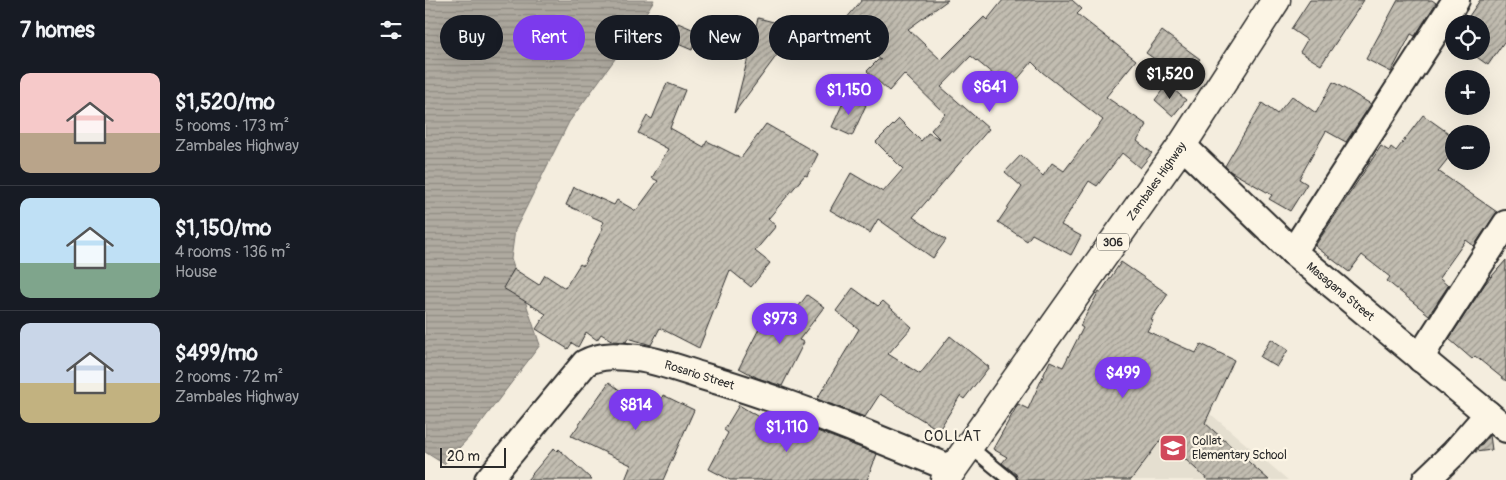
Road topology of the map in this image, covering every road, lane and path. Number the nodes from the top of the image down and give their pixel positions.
1 (1276, 0) edge
2 (1456, 0) edge
3 (1182, 145) junction
4 (1506, 224) edge
5 (1293, 252) junction
6 (1421, 359) junction
7 (1497, 422) edge
8 (969, 446) junction
9 (948, 474) edge
10 (490, 478) edge
11 (1010, 480) edge
12 (1426, 480) edge

1 - 3 main road, Zambales Highway / 306
2 - 5 street
3 - 5 street, Masagana Street
3 - 8 main road, Zambales Highway / 306
4 - 6 street
5 - 6 street, Masagana Street
6 - 7 street, Masagana Street
7 - 12 street
8 - 9 main road, Zambales Highway / 306
8 - 11 lane
9 - 10 street, Rosario Street

